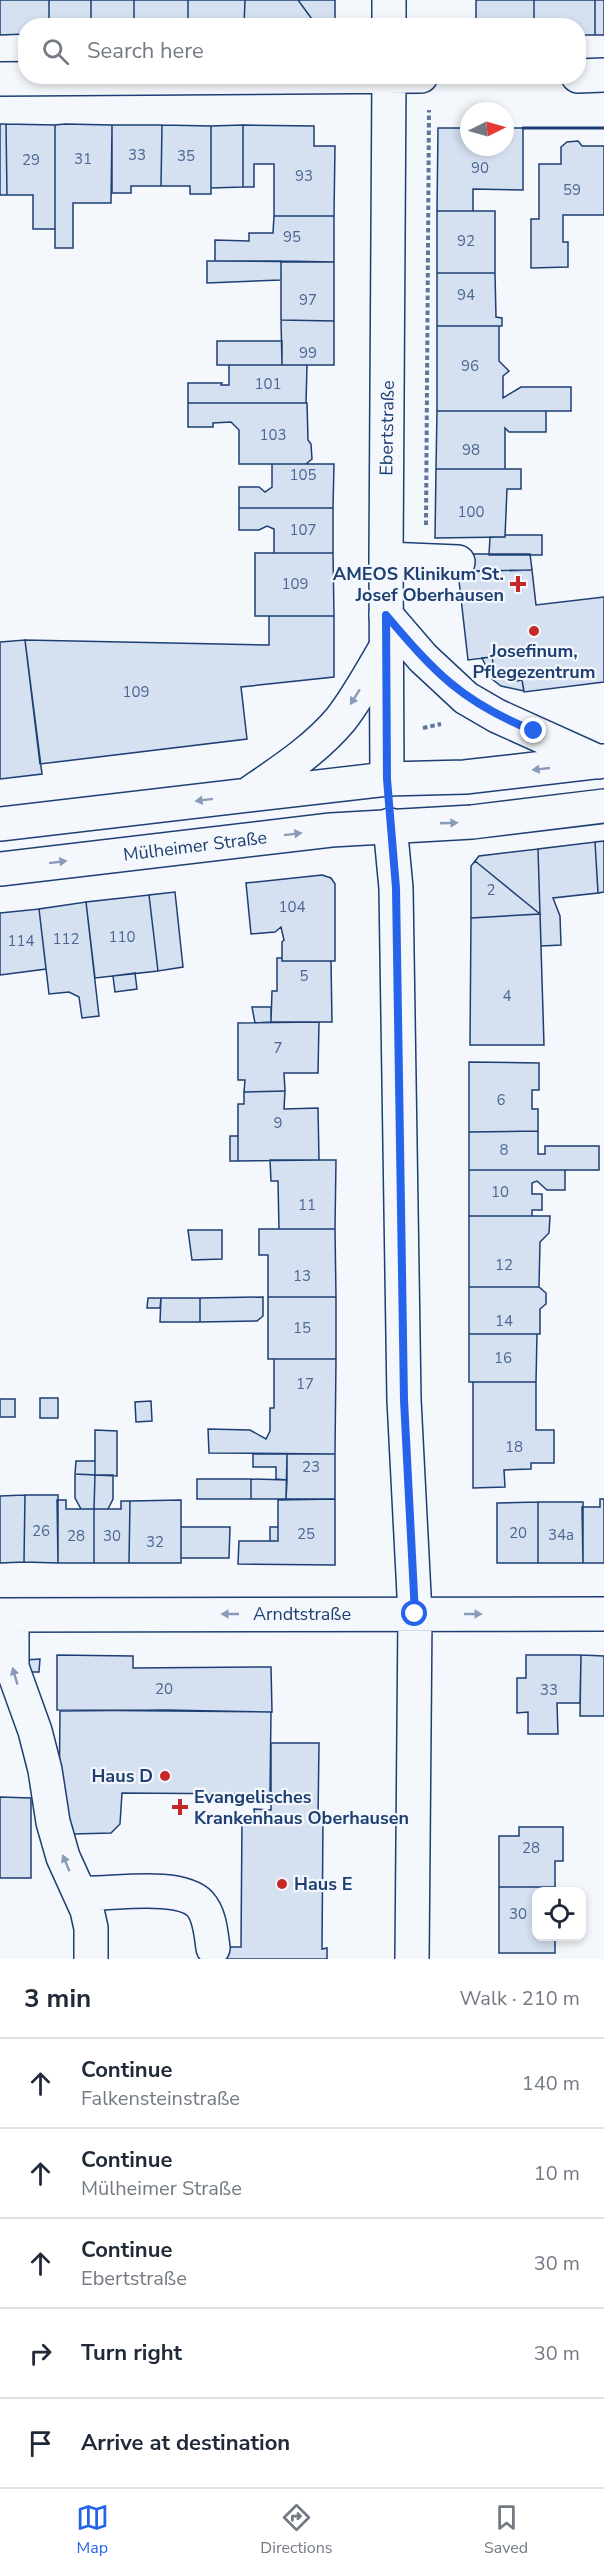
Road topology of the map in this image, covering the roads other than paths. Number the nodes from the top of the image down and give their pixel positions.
1 (389, 0) edge
2 (389, 18) edge
3 (586, 75) edge
4 (604, 75) edge
5 (0, 80) edge
6 (18, 80) edge
7 (389, 84) edge
8 (386, 559) junction
9 (458, 562) dead end
10 (386, 615) junction
11 (386, 647) junction
12 (601, 761) edge
13 (387, 779) junction
14 (248, 795) junction
15 (604, 806) edge
16 (0, 824) edge
17 (390, 825) junction
18 (0, 869) edge
19 (415, 1614) junction
20 (604, 1614) edge
21 (6, 1615) edge
22 (80, 1893) junction
23 (213, 1948) dead end
24 (91, 1959) edge
25 (412, 1959) edge

1 - 2 street
3 - 4 street
5 - 6 street
7 - 8 street, Ebertstraße
8 - 9 street
8 - 10 street, Ebertstraße
10 - 11 street, Ebertstraße
10 - 12 street
11 - 13 street, Ebertstraße
11 -> 14 street
12 -> 13 street
13 - 14 street
13 - 17 street
14 -> 16 street
17 -> 15 street, Mülheimer Straße
18 -> 17 street, Mülheimer Straße
17 - 19 street
19 -> 20 street, Arndtstraße
19 -> 21 street, Arndtstraße
19 - 25 street
22 -> 21 street
22 - 23 street
22 - 24 street

